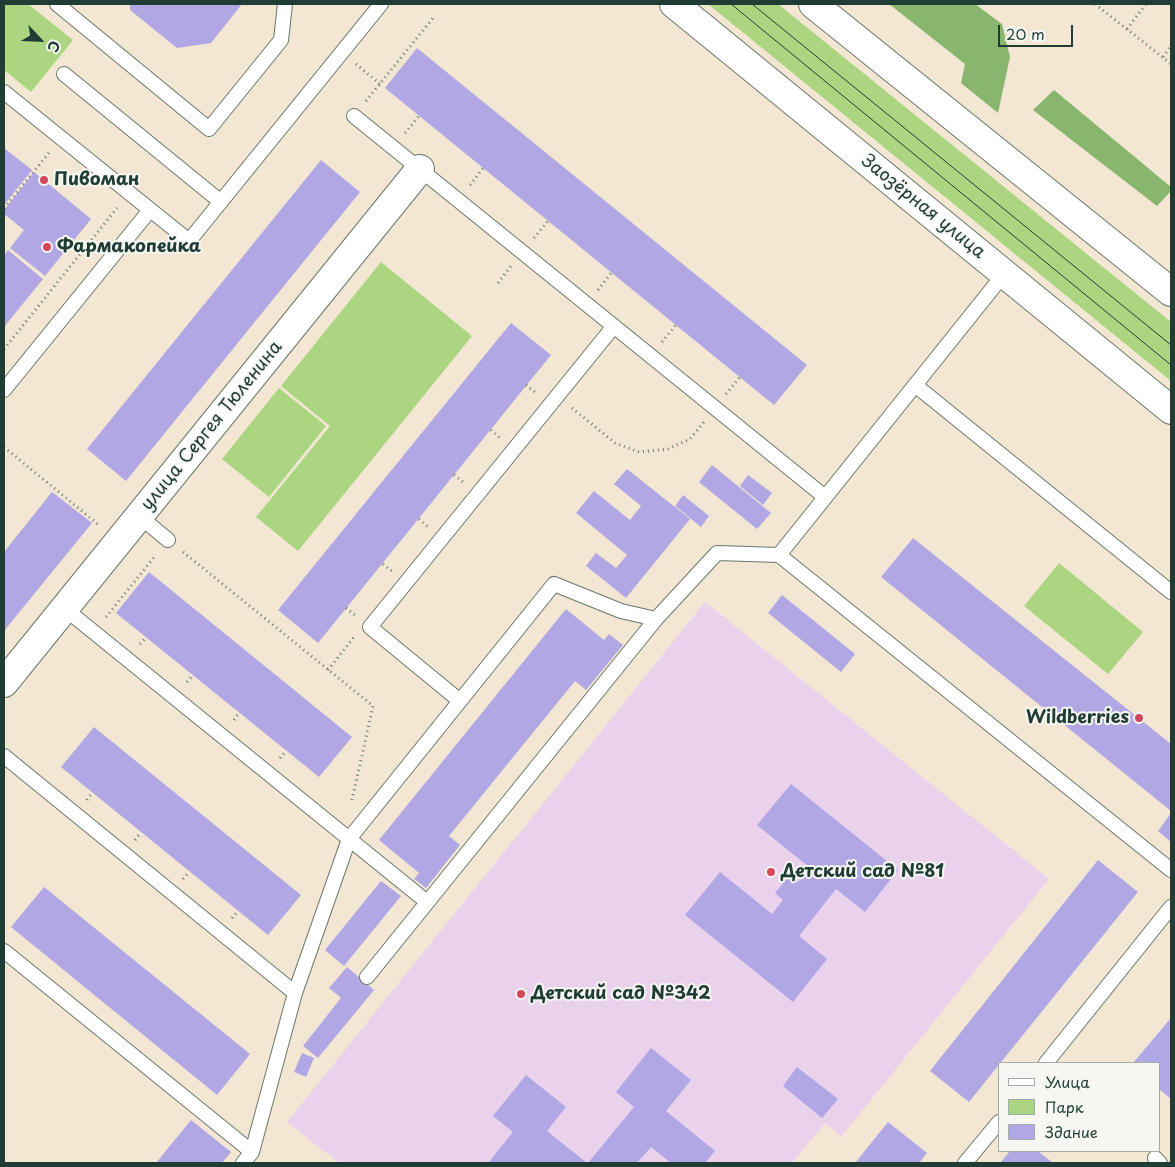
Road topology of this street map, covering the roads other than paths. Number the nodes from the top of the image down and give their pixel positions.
1 (57, 4) edge
2 (285, 4) edge
3 (381, 4) edge
4 (674, 4) edge
5 (813, 4) edge
6 (64, 74) dead end
7 (4, 92) edge
8 (354, 116) road end
9 (420, 169) junction
10 (221, 202) junction
11 (150, 210) junction
12 (1004, 274) junction
13 (1171, 292) edge
14 (614, 326) junction
15 (914, 385) junction
16 (4, 390) edge
17 (1171, 410) edge
18 (825, 497) junction
19 (139, 516) junction
20 (168, 540) road end
21 (779, 555) junction
22 (1171, 592) edge
23 (64, 608) junction
24 (656, 619) junction
25 (4, 683) edge
26 (460, 701) junction
27 (4, 756) edge
28 (344, 834) junction
29 (1171, 870) edge
30 (427, 902) junction
31 (1171, 907) edge
32 (4, 951) edge
33 (367, 977) dead end
34 (295, 992) junction
35 (1047, 1062) edge
36 (998, 1123) edge
37 (248, 1158) edge
38 (966, 1163) edge

1 - 2 lane
3 - 10 lane
4 - 12 main road, Заозёрная улица
5 - 13 main road
6 - 10 lane
7 - 11 lane
8 - 9 lane
9 - 14 lane
9 - 19 main road, улица Сергея Тюленина
10 - 11 lane
11 - 16 lane
12 - 15 lane
12 - 17 main road, Заозёрная улица
14 - 18 lane
14 - 26 lane
15 - 18 lane
15 - 22 lane
18 - 21 lane
19 - 20 lane
19 - 23 main road, улица Сергея Тюленина
21 - 24 lane
21 - 29 lane
23 - 25 main road, улица Сергея Тюленина
23 - 28 lane
24 - 26 lane
24 - 30 lane
26 - 28 lane
27 - 34 lane
28 - 30 lane
28 - 34 lane
30 - 33 lane
31 - 35 lane
32 - 37 lane
34 - 37 lane
36 - 38 lane

